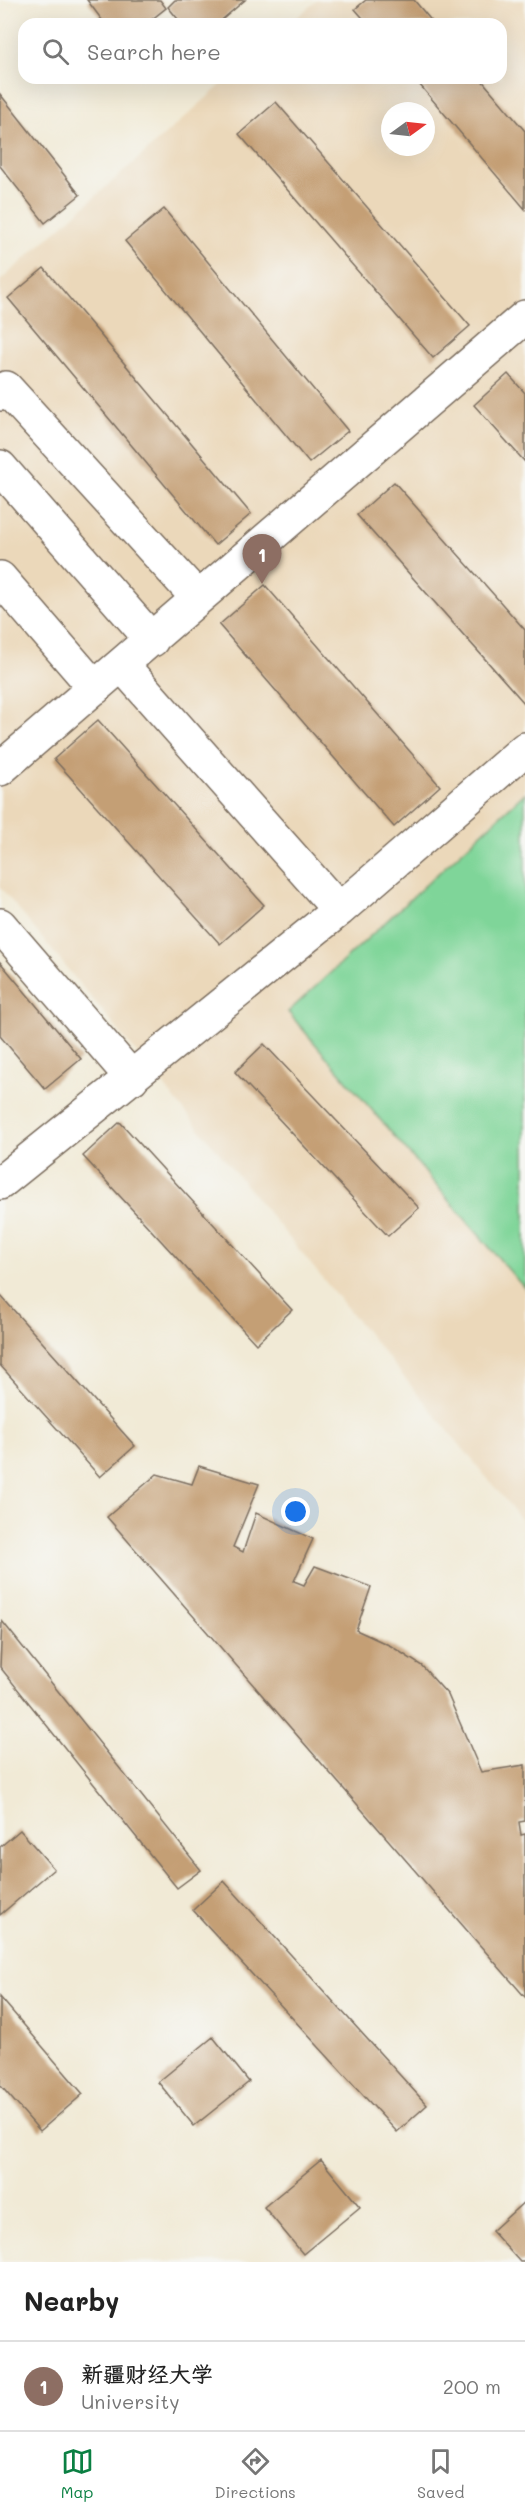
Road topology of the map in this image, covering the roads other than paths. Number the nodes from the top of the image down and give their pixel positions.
1 (525, 317) edge
2 (0, 394) edge
3 (0, 467) edge
4 (0, 578) edge
5 (197, 597) junction
6 (152, 640) junction
7 (122, 665) junction
8 (95, 688) junction
9 (525, 748) edge
10 (0, 769) edge
11 (339, 910) junction
12 (0, 925) edge
13 (132, 1078) junction
14 (0, 1183) edge

1 - 5 lane
2 - 5 lane
3 - 6 lane
4 - 8 lane
5 - 6 lane
6 - 7 lane
7 - 8 lane
7 - 11 lane
8 - 10 lane
9 - 11 lane
11 - 13 lane
12 - 13 lane
13 - 14 lane

